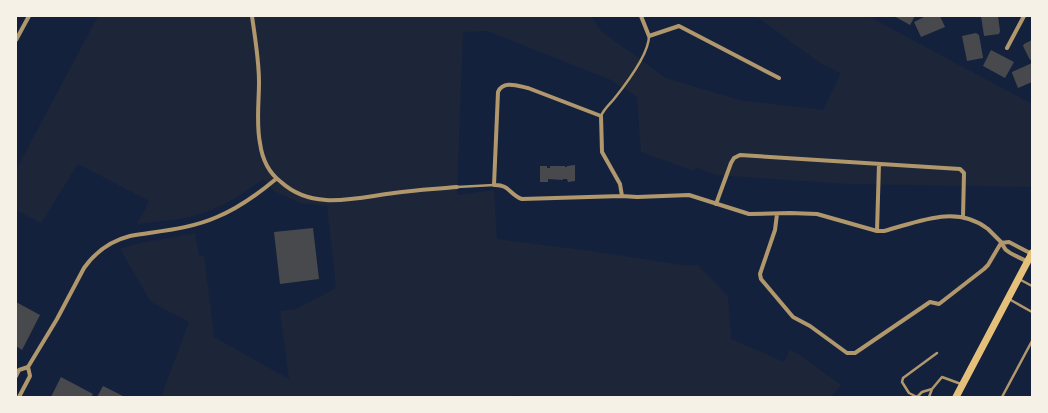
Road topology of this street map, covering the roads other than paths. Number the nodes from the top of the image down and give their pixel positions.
1 (29, 16) edge
2 (252, 16) edge
3 (641, 16) edge
4 (1024, 16) edge
5 (649, 36) junction
6 (16, 40) edge
7 (1007, 48) dead end
8 (779, 78) dead end
9 (601, 116) junction
10 (879, 164) junction
11 (276, 179) junction
12 (494, 185) junction
13 (457, 187) joint
14 (622, 196) junction
15 (716, 204) junction
16 (776, 214) junction
17 (963, 217) junction
18 (877, 231) junction
19 (1001, 243) junction
20 (1032, 254) edge
21 (1028, 262) junction
22 (1019, 279) junction
23 (1032, 286) edge
24 (1008, 299) junction
25 (1032, 312) edge
26 (1032, 341) edge
27 (938, 353) dead end
28 (28, 367) junction
29 (16, 376) edge
30 (962, 384) junction
31 (932, 389) junction
32 (19, 397) edge
33 (917, 397) edge
34 (929, 397) edge
35 (956, 397) edge
36 (1002, 397) edge

1 - 6 street
2 - 11 street
3 - 5 street
4 - 7 street
5 - 8 street
5 - 9 lane
9 - 12 street
9 - 14 street
10 - 15 street
10 - 17 street
10 - 18 street
11 - 13 street
11 - 28 street
12 - 13 lane
12 - 14 street
14 - 15 street
15 - 16 street
16 - 18 street
16 - 19 street
17 - 18 street
17 - 19 street
19 - 20 street
19 - 21 street
20 - 21 main road
21 - 22 main road
22 - 23 lane
22 - 24 main road
24 - 25 lane
24 - 30 main road
26 - 36 lane
27 - 33 lane
28 - 29 street
28 - 32 street
30 - 31 lane
30 - 35 main road
31 - 33 lane
31 - 34 lane

